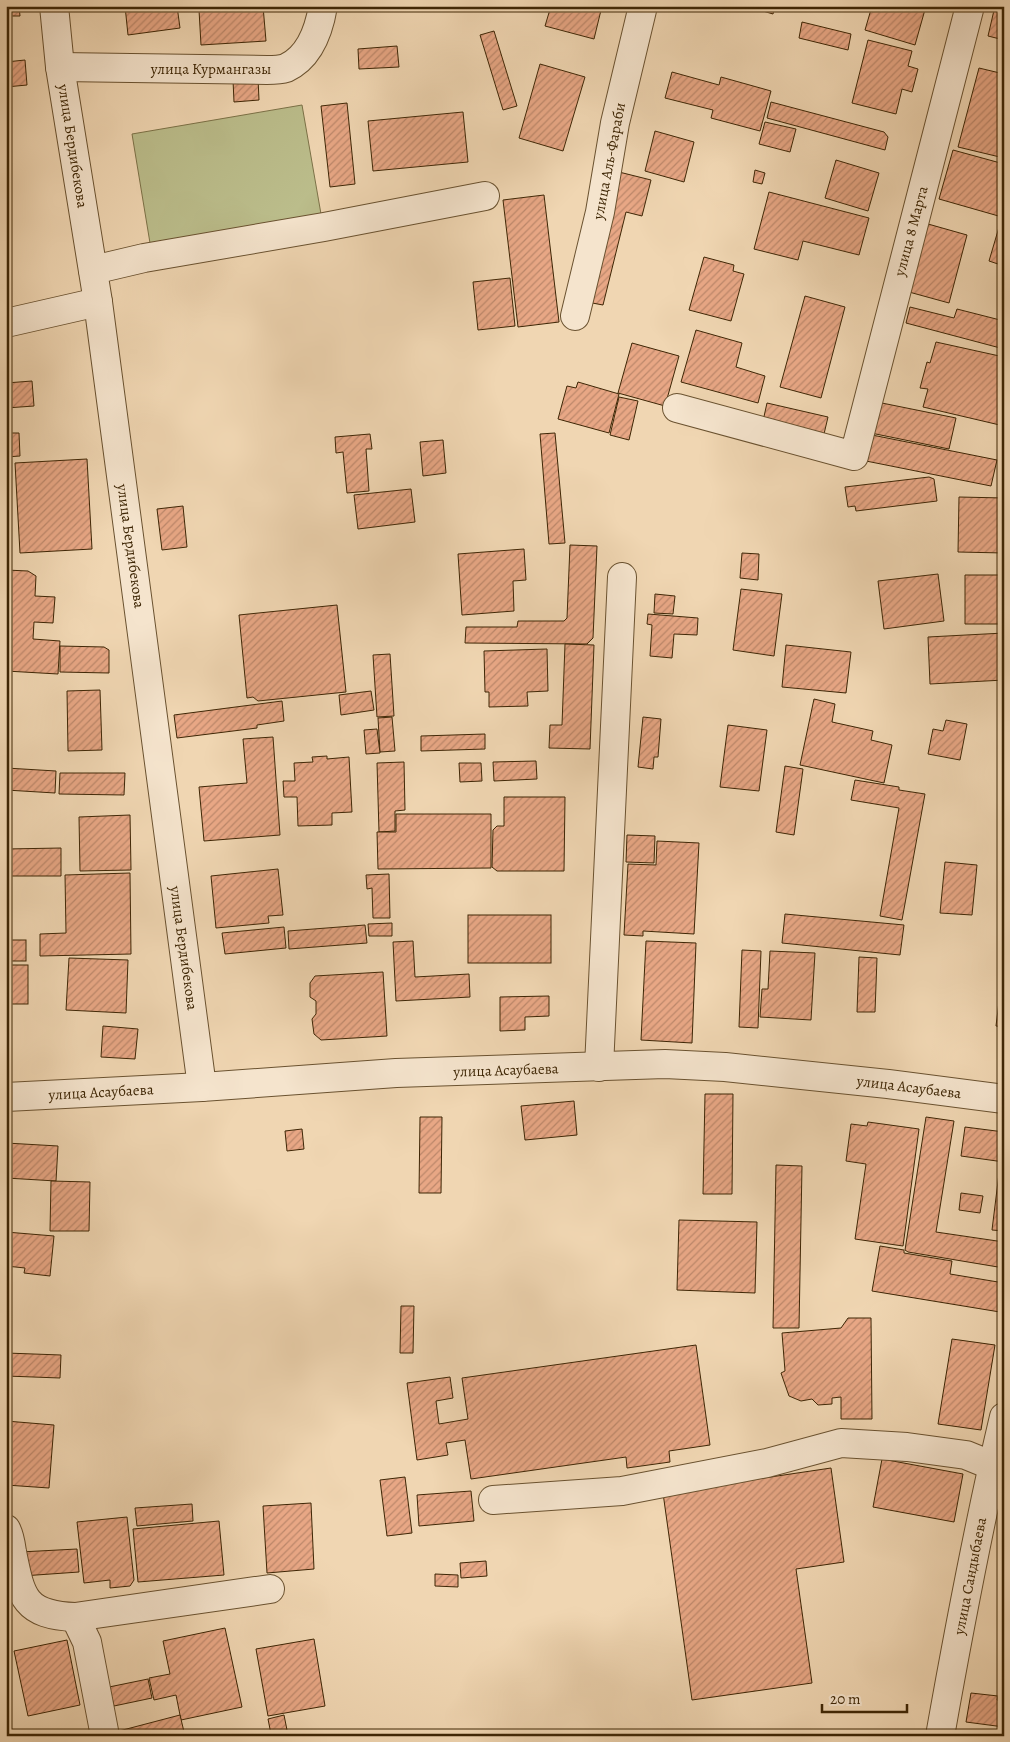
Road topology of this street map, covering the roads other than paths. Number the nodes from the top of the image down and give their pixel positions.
1 (54, 6) edge
2 (323, 6) edge
3 (643, 6) edge
4 (970, 6) edge
5 (60, 67) junction
6 (485, 196) dead end
7 (93, 270) junction
8 (98, 302) junction
9 (575, 316) dead end
10 (6, 323) edge
11 (677, 408) dead end
12 (622, 577) dead end
13 (599, 1067) junction
14 (202, 1087) junction
15 (6, 1097) edge
16 (1004, 1099) edge
17 (1004, 1417) edge
18 (992, 1466) junction
19 (493, 1500) dead end
20 (6, 1530) edge
21 (270, 1589) dead end
22 (75, 1617) junction
23 (105, 1736) edge
24 (940, 1736) edge

1 - 5 street, улица Бердибекова
2 - 5 street, улица Курмангазы
3 - 9 street, улица Аль-Фараби
4 - 11 street, улица 8 Марта
5 - 7 street, улица Бердибекова
6 - 7 street
7 - 8 street, улица Бердибекова
8 - 10 street
8 - 14 street, улица Бердибекова
12 - 13 street
13 - 14 street, улица Асаубаева
13 - 16 street, улица Асаубаева
14 - 15 street, улица Асаубаева
17 - 18 street, улица Сандыбаева
18 - 19 street
18 - 24 street, улица Сандыбаева
20 - 22 street
21 - 22 street
22 - 23 street

